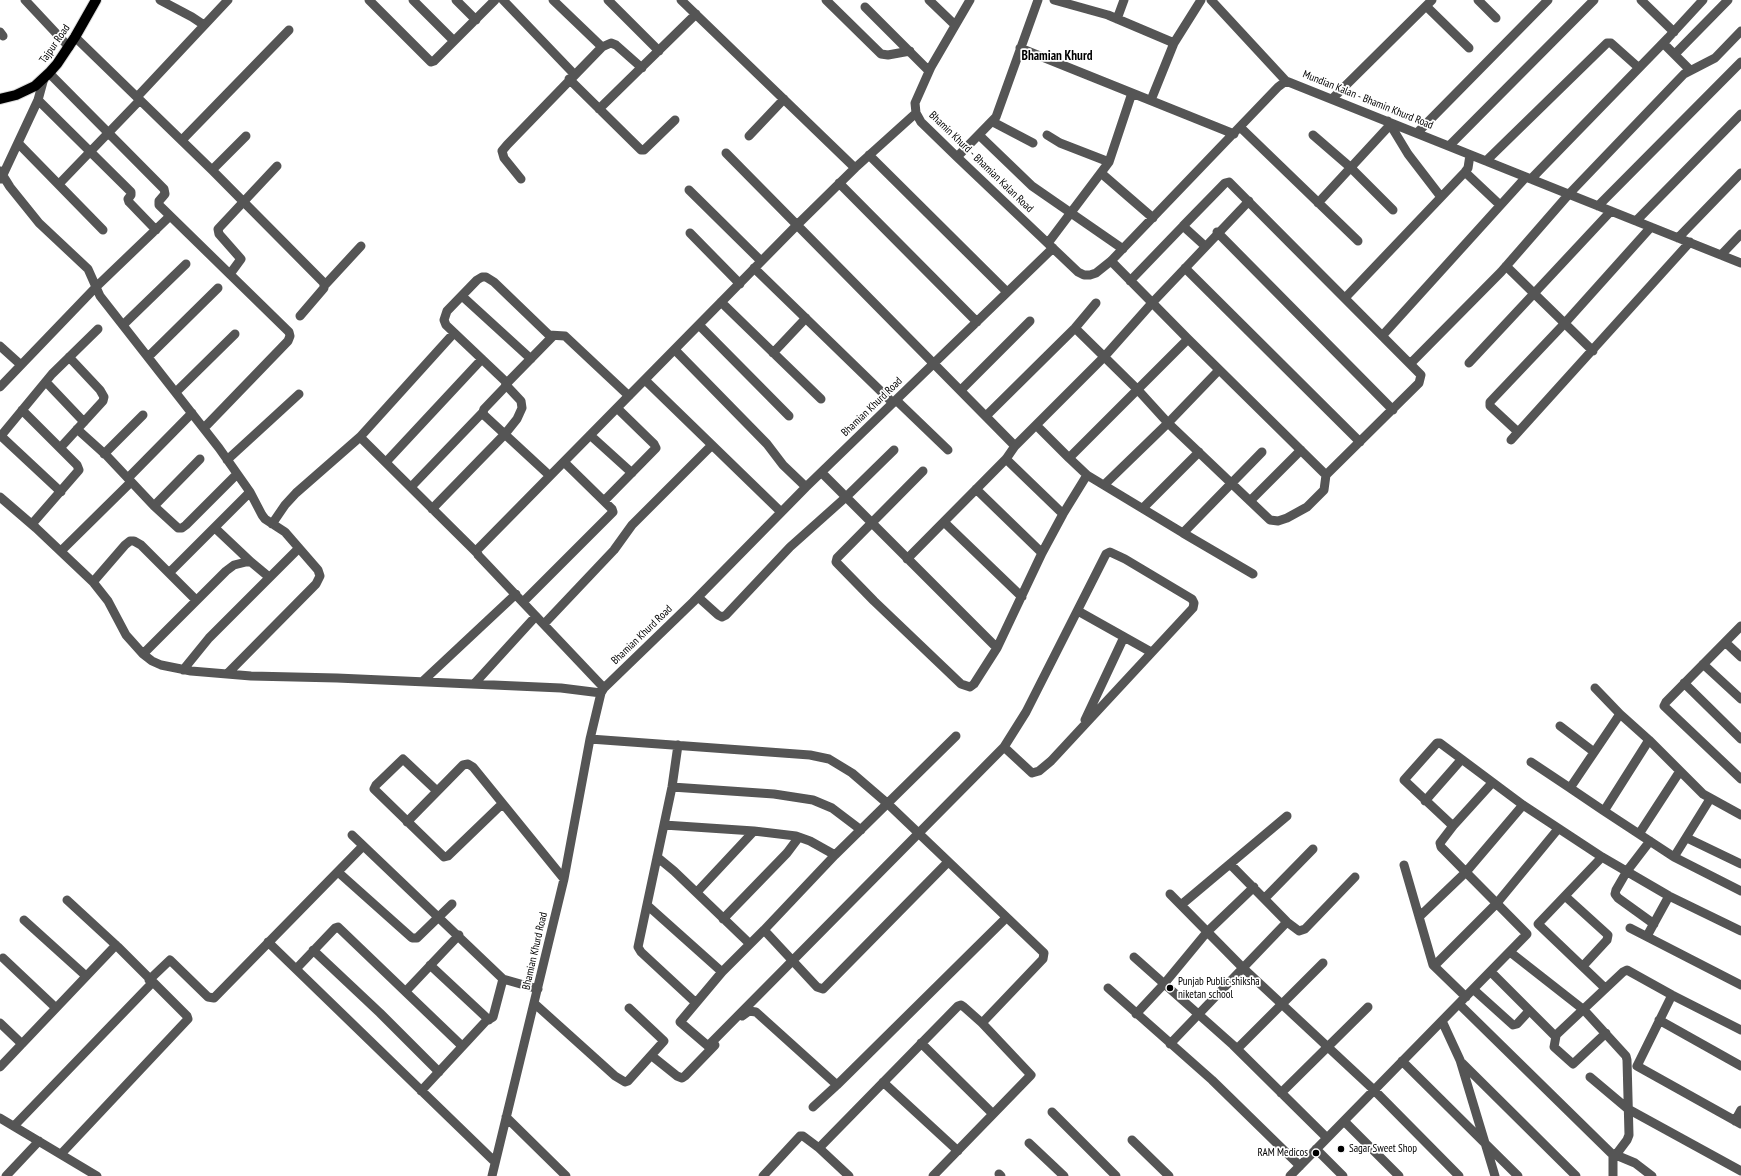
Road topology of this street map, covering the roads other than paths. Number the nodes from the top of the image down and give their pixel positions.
1 (25, 0) edge
2 (160, 0) edge
3 (228, 0) edge
4 (369, 0) edge
5 (413, 0) edge
6 (456, 0) edge
7 (495, 0) edge
8 (503, 0) edge
9 (553, 0) edge
10 (608, 0) edge
11 (681, 0) edge
12 (826, 0) edge
13 (929, 0) edge
14 (970, 0) edge
15 (1038, 0) edge
16 (1054, 0) edge
17 (1124, 0) edge
18 (1201, 0) edge
19 (1212, 0) edge
20 (1478, 0) edge
21 (1548, 0) edge
22 (1594, 0) edge
23 (1641, 0) edge
24 (1703, 0) edge
25 (1728, 0) edge
26 (92, 2) edge
27 (1429, 3) edge
28 (865, 7) dead end
29 (696, 14) junction
30 (1496, 18) dead end
31 (1118, 19) junction
32 (476, 20) junction
33 (204, 26) junction
34 (955, 26) junction
35 (289, 30) dead end
36 (1741, 31) edge
37 (1674, 32) junction
38 (75, 37) junction
39 (454, 41) junction
40 (1174, 42) junction
41 (1663, 43) junction
42 (69, 47) junction
43 (602, 47) junction
44 (1020, 48) junction
45 (1469, 48) dead end
46 (659, 51) junction
47 (910, 51) junction
48 (1675, 54) junction
49 (1741, 62) edge
50 (642, 68) junction
51 (1639, 68) junction
52 (1690, 70) junction
53 (929, 71) junction
54 (46, 76) junction
55 (572, 77) junction
56 (1286, 81) junction
57 (1132, 93) junction
58 (139, 98) junction
59 (0, 99) edge
60 (784, 99) junction
61 (1332, 99) junction
62 (38, 100) junction
63 (1151, 100) junction
64 (599, 109) junction
65 (916, 113) junction
66 (1741, 114) edge
67 (674, 120) dead end
68 (993, 122) junction
69 (1389, 123) junction
70 (1237, 131) junction
71 (108, 133) junction
72 (1417, 133) junction
73 (979, 135) junction
74 (1313, 135) dead end
75 (246, 136) dead end
76 (748, 136) dead end
77 (1047, 136) dead end
78 (182, 140) junction
79 (18, 143) junction
80 (1033, 143) dead end
81 (1449, 146) junction
82 (90, 152) junction
83 (726, 153) dead end
84 (869, 155) junction
85 (1470, 155) junction
86 (957, 157) junction
87 (1486, 161) junction
88 (1109, 162) junction
89 (277, 166) dead end
90 (1350, 167) junction
91 (854, 168) junction
92 (212, 170) junction
93 (1465, 172) junction
94 (1101, 173) junction
95 (1741, 173) edge
96 (1, 175) edge
97 (1528, 178) junction
98 (522, 179) dead end
99 (839, 183) junction
100 (59, 184) junction
101 (689, 190) dead end
102 (1569, 194) junction
103 (1441, 197) junction
104 (243, 201) junction
105 (1248, 201) junction
106 (1318, 203) junction
107 (1500, 205) junction
108 (1598, 206) junction
109 (1393, 210) dead end
110 (1611, 211) junction
111 (1071, 214) junction
112 (170, 216) junction
113 (1153, 218) junction
114 (1636, 221) junction
115 (797, 225) junction
116 (1183, 226) junction
117 (1651, 227) junction
118 (103, 230) dead end
119 (156, 230) junction
120 (1217, 232) junction
121 (690, 233) dead end
122 (1741, 234) edge
123 (1678, 238) junction
124 (1358, 241) dead end
125 (1690, 242) junction
126 (361, 246) dead end
127 (1051, 246) junction
128 (1205, 246) junction
129 (1123, 249) junction
130 (1721, 255) junction
131 (761, 261) junction
132 (1111, 261) junction
133 (1741, 263) edge
134 (186, 264) dead end
135 (1506, 266) junction
136 (754, 268) junction
137 (1185, 268) junction
138 (230, 274) junction
139 (1130, 281) junction
140 (740, 284) junction
141 (325, 285) junction
142 (96, 287) junction
143 (218, 288) dead end
144 (1007, 292) junction
145 (1534, 295) junction
146 (462, 296) junction
147 (1345, 298) junction
148 (721, 302) junction
149 (1096, 303) dead end
150 (1152, 303) junction
151 (300, 316) dead end
152 (806, 318) junction
153 (1030, 321) dead end
154 (977, 322) junction
155 (1564, 324) junction
156 (123, 325) junction
157 (699, 325) junction
158 (1075, 328) junction
159 (98, 330) dead end
160 (454, 333) junction
161 (234, 334) dead end
162 (553, 336) junction
163 (1382, 336) junction
164 (1188, 339) junction
165 (0, 346) edge
166 (675, 350) junction
167 (1592, 351) junction
168 (773, 353) junction
169 (68, 357) junction
170 (148, 357) junction
171 (1104, 357) junction
172 (482, 359) junction
173 (531, 359) junction
174 (935, 363) junction
175 (1469, 363) dead end
176 (1410, 364) junction
177 (21, 365) junction
178 (1219, 370) junction
179 (645, 380) junction
180 (46, 382) junction
181 (506, 384) junction
182 (0, 387) edge
183 (961, 390) junction
184 (1138, 390) junction
185 (176, 392) junction
186 (299, 394) dead end
187 (629, 396) junction
188 (821, 399) dead end
189 (895, 402) junction
190 (617, 408) junction
191 (22, 410) junction
192 (1393, 410) junction
193 (483, 412) junction
194 (192, 413) junction
195 (143, 415) dead end
196 (789, 416) dead end
197 (986, 416) junction
198 (84, 422) junction
199 (1168, 423) junction
200 (1036, 425) junction
201 (204, 428) junction
202 (77, 429) junction
203 (1518, 432) junction
204 (505, 434) junction
205 (590, 435) junction
206 (0, 436) edge
207 (360, 437) junction
208 (1510, 440) dead end
209 (1360, 442) junction
210 (712, 445) junction
211 (1015, 446) junction
212 (60, 448) junction
213 (894, 450) dead end
214 (948, 450) dead end
215 (1301, 450) junction
216 (1199, 452) junction
217 (1262, 452) dead end
218 (104, 454) junction
219 (1069, 458) junction
220 (200, 459) dead end
221 (1006, 459) junction
222 (227, 460) junction
223 (386, 462) junction
224 (564, 462) junction
225 (923, 471) dead end
226 (632, 473) junction
227 (822, 473) junction
228 (237, 474) junction
229 (1087, 475) junction
230 (1326, 475) junction
231 (550, 476) junction
232 (129, 480) junction
233 (1231, 482) junction
234 (1104, 485) junction
235 (411, 487) junction
236 (806, 487) junction
237 (976, 489) junction
238 (62, 492) junction
239 (250, 492) junction
240 (0, 497) edge
241 (846, 497) junction
242 (604, 501) junction
243 (1250, 501) junction
244 (154, 506) junction
245 (1143, 508) junction
246 (432, 509) junction
247 (781, 512) junction
248 (1063, 514) junction
249 (944, 522) junction
250 (872, 523) junction
251 (32, 524) junction
252 (272, 524) junction
253 (215, 528) junction
254 (1184, 533) junction
255 (299, 548) junction
256 (61, 551) junction
257 (477, 553) junction
258 (1042, 553) junction
259 (907, 559) junction
260 (251, 562) junction
261 (169, 573) junction
262 (1253, 574) dead end
263 (269, 577) junction
264 (93, 582) junction
265 (516, 594) junction
266 (698, 597) junction
267 (1022, 597) junction
268 (196, 600) junction
269 (523, 602) junction
270 (1078, 610) junction
271 (536, 616) junction
272 (544, 624) junction
273 (1741, 626) edge
274 (1124, 637) junction
275 (1725, 642) junction
276 (997, 648) junction
277 (1151, 652) junction
278 (143, 654) junction
279 (1741, 657) edge
280 (1703, 664) junction
281 (183, 670) junction
282 (227, 674) junction
283 (423, 681) junction
284 (1684, 683) junction
285 (474, 684) junction
286 (1595, 688) dead end
287 (603, 690) junction
288 (1741, 700) edge
289 (1620, 714) junction
290 (1560, 726) dead end
291 (1081, 728) junction
292 (956, 736) dead end
293 (590, 739) junction
294 (1741, 739) edge
295 (1649, 740) junction
296 (678, 745) junction
297 (1004, 747) junction
298 (1594, 752) junction
299 (1461, 760) junction
300 (1531, 762) dead end
301 (1680, 771) junction
302 (1741, 779) edge
303 (1492, 783) junction
304 (672, 787) junction
305 (1570, 788) junction
306 (437, 791) junction
307 (1710, 799) junction
308 (1425, 801) junction
309 (502, 804) junction
310 (888, 804) junction
311 (1523, 805) junction
312 (1604, 811) junction
313 (1741, 815) edge
314 (1287, 816) dead end
315 (407, 822) junction
316 (664, 825) junction
317 (1453, 826) junction
318 (1558, 829) junction
319 (861, 830) junction
320 (754, 831) junction
321 (918, 833) junction
322 (1639, 834) junction
323 (352, 835) dead end
324 (799, 837) junction
325 (1687, 838) junction
326 (1650, 841) junction
327 (363, 846) junction
328 (1313, 849) dead end
329 (835, 855) junction
330 (657, 857) junction
331 (1602, 857) junction
332 (1674, 857) junction
333 (948, 862) junction
334 (1230, 864) junction
335 (1741, 864) edge
336 (1404, 865) dead end
337 (1627, 871) junction
338 (338, 872) junction
339 (1466, 872) junction
340 (1355, 878) dead end
341 (564, 879) junction
342 (1254, 887) junction
343 (1741, 891) edge
344 (697, 892) junction
345 (1170, 894) dead end
346 (1565, 896) junction
347 (1669, 896) junction
348 (1265, 898) junction
349 (67, 900) dead end
350 (1497, 903) junction
351 (452, 904) dead end
352 (647, 905) junction
353 (1181, 905) junction
354 (439, 917) junction
355 (1420, 917) junction
356 (1006, 918) junction
357 (723, 919) junction
358 (24, 920) dead end
359 (1287, 922) junction
360 (1538, 924) junction
361 (1654, 924) junction
362 (1630, 928) dead end
363 (764, 930) junction
364 (1741, 931) edge
365 (1207, 932) junction
366 (1527, 934) junction
367 (459, 936) junction
368 (1647, 936) junction
369 (268, 942) junction
370 (750, 944) junction
371 (116, 945) junction
372 (313, 950) junction
373 (1510, 952) junction
374 (1134, 957) dead end
375 (3, 958) dead end
376 (793, 961) junction
377 (1323, 963) dead end
378 (430, 965) junction
379 (1434, 966) junction
380 (1583, 966) junction
381 (1242, 968) junction
382 (296, 969) junction
383 (722, 972) junction
384 (1491, 972) junction
385 (86, 976) junction
386 (503, 979) junction
387 (151, 981) junction
388 (1164, 984) junction
389 (1741, 985) edge
390 (1108, 988) dead end
391 (1605, 988) junction
392 (538, 989) junction
393 (1473, 989) junction
394 (406, 991) junction
395 (1672, 995) junction
396 (1462, 1001) junction
397 (696, 1003) junction
398 (535, 1004) junction
399 (1282, 1004) junction
400 (1368, 1007) dead end
401 (56, 1008) junction
402 (629, 1008) dead end
403 (1584, 1010) junction
404 (1529, 1011) junction
405 (1136, 1014) junction
406 (1198, 1014) junction
407 (489, 1020) junction
408 (1659, 1020) junction
409 (1442, 1022) junction
410 (0, 1023) edge
411 (982, 1023) junction
412 (1741, 1030) edge
413 (1606, 1033) junction
414 (1556, 1036) junction
415 (921, 1043) junction
416 (22, 1044) junction
417 (1170, 1044) junction
418 (462, 1046) junction
419 (1328, 1048) junction
420 (1237, 1049) junction
421 (652, 1056) junction
422 (1402, 1061) junction
423 (1461, 1062) junction
424 (1741, 1066) edge
425 (0, 1067) edge
426 (438, 1072) junction
427 (1590, 1077) dead end
428 (883, 1082) junction
429 (837, 1085) junction
430 (1374, 1090) junction
431 (421, 1091) junction
432 (1281, 1093) junction
433 (813, 1107) dead end
434 (1628, 1109) junction
435 (1741, 1110) edge
436 (1052, 1112) dead end
437 (993, 1114) junction
438 (506, 1117) junction
439 (0, 1118) edge
440 (1344, 1121) junction
441 (1738, 1123) edge
442 (14, 1126) junction
443 (1327, 1138) junction
444 (1132, 1140) dead end
445 (39, 1141) junction
446 (1029, 1143) dead end
447 (1484, 1143) junction
448 (819, 1148) junction
449 (1316, 1149) junction
450 (958, 1151) junction
451 (61, 1154) junction
452 (1614, 1156) junction
453 (495, 1162) junction
454 (1300, 1166) junction
455 (1741, 1171) edge
456 (6, 1176) edge
457 (97, 1176) edge
458 (492, 1176) edge
459 (566, 1176) edge
460 (763, 1176) edge
461 (849, 1176) edge
462 (933, 1176) edge
463 (1064, 1176) edge
464 (1116, 1176) edge
465 (1169, 1176) edge
466 (1290, 1176) edge
467 (1343, 1176) edge
468 (1399, 1176) edge
469 (1459, 1176) edge
470 (1495, 1176) edge
471 (1518, 1176) edge
472 (1576, 1176) edge
473 (1613, 1176) edge
474 (1652, 1176) edge

1 - 42 street
2 - 33 street
3 - 33 street
4 - 39 street
5 - 39 street
6 - 32 street
7 - 32 street
8 - 55 street
9 - 43 street
10 - 46 street
11 - 29 street
12 - 47 street
13 - 34 street
14 - 34 street, Bhamin Khurd - Bhamian Kalan Road
15 - 44 street
16 - 31 street
17 - 31 street
18 - 40 street
19 - 56 street
20 - 30 street
21 - 72 street
22 - 81 street
23 - 37 street
24 - 37 street
25 - 48 street
26 - 38 main road, Tajpur Road
27 - 45 street
27 - 61 street
28 - 47 street
29 - 46 street
29 - 60 street
31 - 40 street
32 - 39 street
33 - 58 street
34 - 53 street, Bhamin Khurd - Bhamian Kalan Road
35 - 78 street
36 - 52 street
37 - 41 street
38 - 42 main road, Tajpur Road
38 - 58 street
40 - 63 street
41 - 48 street
41 - 51 street
42 - 54 main road, Tajpur Road
43 - 50 street
43 - 55 street
44 - 57 street
44 - 68 street
46 - 50 street
47 - 53 street
48 - 52 street
49 - 108 street
50 - 64 street
51 - 87 street
51 - 97 street
52 - 102 street
53 - 65 street, Bhamin Khurd - Bhamian Kalan Road
54 - 59 main road, Tajpur Road
54 - 62 street
54 - 71 street
55 - 64 street
55 - 98 street
56 - 61 street, Mundian Kalan - Bhamin Khurd Road
56 - 70 street, Mundian Kalan - Bhamin Khurd Road
57 - 63 street
57 - 88 street, Bhamian Khurd Road
58 - 71 street
58 - 78 street
60 - 76 street
60 - 91 street
61 - 69 street, Mundian Kalan - Bhamin Khurd Road
62 - 79 street
62 - 82 street
63 - 70 street
64 - 67 street
65 - 84 street
65 - 86 street, Bhamin Khurd - Bhamian Kalan Road
66 - 114 street
68 - 73 street
68 - 80 street
69 - 72 street, Mundian Kalan - Bhamin Khurd Road
69 - 90 street
69 - 103 street
70 - 106 street
70 - 113 street, Mundian Kalan - Bhamin Khurd Road
71 - 82 street
71 - 112 street
72 - 81 street, Mundian Kalan - Bhamin Khurd Road
73 - 86 street
73 - 111 street
74 - 90 street
75 - 92 street
77 - 88 street
78 - 92 street
79 - 96 street
79 - 100 street
81 - 85 street, Mundian Kalan - Bhamin Khurd Road
82 - 100 street
82 - 119 street
83 - 115 street
84 - 91 street
84 - 144 street
85 - 87 street, Mundian Kalan - Bhamin Khurd Road
85 - 93 street
86 - 127 street, Bhamin Khurd - Bhamian Kalan Road
87 - 97 street, Mundian Kalan - Bhamin Khurd Road
88 - 94 street, Bhamian Khurd Road
89 - 104 street
90 - 106 street
90 - 109 street
91 - 99 street
92 - 104 street
93 - 103 street
93 - 107 street
94 - 111 street, Bhamian Khurd Road
94 - 113 street
95 - 123 street
96 - 142 street
97 - 102 street, Mundian Kalan - Bhamin Khurd Road
97 - 107 street
99 - 115 street
99 - 154 street
100 - 118 street
101 - 131 street
102 - 108 street, Mundian Kalan - Bhamin Khurd Road
102 - 135 street
103 - 147 street
104 - 138 street
104 - 141 street
105 - 116 street
105 - 120 street
105 - 147 street
106 - 124 street
107 - 163 street
108 - 110 street, Mundian Kalan - Bhamin Khurd Road
110 - 114 street, Mundian Kalan - Bhamin Khurd Road
110 - 145 street
111 - 127 street, Bhamian Khurd Road
111 - 129 street
112 - 119 street
112 - 138 street
113 - 129 street, Mundian Kalan - Bhamin Khurd Road
114 - 117 street, Mundian Kalan - Bhamin Khurd Road
115 - 131 street
115 - 174 street
116 - 128 street
116 - 139 street
117 - 123 street, Mundian Kalan - Bhamin Khurd Road
117 - 155 street
119 - 142 street
120 - 128 street
120 - 192 street
121 - 140 street
122 - 130 street
123 - 125 street, Mundian Kalan - Bhamin Khurd Road
125 - 130 street, Mundian Kalan - Bhamin Khurd Road
125 - 167 street
126 - 141 street
127 - 132 street, Mundian Kalan - Bhamin Khurd Road
127 - 144 street, Bhamian Khurd Road
128 - 137 street
129 - 132 street, Mundian Kalan - Bhamin Khurd Road
130 - 133 street, Mundian Kalan - Bhamin Khurd Road
131 - 136 street
132 - 139 street
134 - 156 street
135 - 145 street
135 - 176 street
136 - 140 street
136 - 152 street
137 - 150 street
137 - 209 street
138 - 201 street
139 - 150 street
140 - 148 street
141 - 151 street
142 - 156 street
142 - 177 street
143 - 170 street
144 - 154 street, Bhamian Khurd Road
145 - 155 street
145 - 175 street
146 - 160 street
146 - 162 street
146 - 173 street
147 - 163 street
148 - 157 street
148 - 168 street
149 - 158 street
150 - 164 street
150 - 171 street
152 - 168 street
152 - 189 street
153 - 183 street
154 - 174 street, Bhamian Khurd Road
155 - 167 street
155 - 203 street
156 - 170 street
157 - 166 street
157 - 196 street
158 - 171 street
158 - 197 street
159 - 169 street
160 - 172 street
160 - 207 street
161 - 185 street
162 - 173 street
162 - 187 street
163 - 176 street
164 - 178 street
164 - 184 street
165 - 177 street
166 - 179 street
166 - 236 street
167 - 203 street
168 - 188 street
169 - 180 street
169 - 198 street
170 - 185 street
171 - 184 street
171 - 200 street
172 - 181 street
172 - 223 street
173 - 181 street
174 - 183 street
174 - 189 street, Bhamian Khurd Road
176 - 192 street
177 - 182 street
178 - 199 street
178 - 215 street
179 - 187 street
179 - 210 street
180 - 191 street
180 - 198 street
181 - 193 street
181 - 204 street
183 - 197 street
184 - 199 street
184 - 219 street
185 - 194 street
186 - 222 street
187 - 190 street
189 - 214 street
189 - 227 street, Bhamian Khurd Road
190 - 205 street
190 - 226 street
191 - 206 street
191 - 212 street
192 - 209 street
193 - 204 street
193 - 235 street
194 - 201 street
194 - 232 street
195 - 218 street
197 - 211 street
198 - 202 street
199 - 216 street
199 - 234 street
200 - 211 street
200 - 219 street
201 - 222 street
202 - 212 street
202 - 218 street
203 - 208 street
204 - 231 street
204 - 246 street
205 - 224 street
205 - 226 street
206 - 238 street
207 - 223 street
207 - 252 street
209 - 230 street
210 - 247 street
210 - 272 street
211 - 221 street
212 - 238 street
213 - 241 street
215 - 230 street
215 - 243 street
216 - 233 street
216 - 245 street
217 - 233 street
218 - 232 street
219 - 229 street
220 - 244 street
221 - 237 street
221 - 248 street
222 - 228 street
223 - 235 street
224 - 231 street
224 - 242 street
225 - 250 street
226 - 242 street
227 - 236 street, Bhamian Khurd Road
227 - 241 street
228 - 239 street
228 - 244 street
229 - 234 street
229 - 248 street
230 - 243 street
231 - 257 street
232 - 244 street
232 - 256 street
233 - 243 street
233 - 254 street
234 - 245 street
235 - 246 street
236 - 247 street, Bhamian Khurd Road
237 - 249 street
237 - 258 street
238 - 251 street
239 - 252 street
239 - 253 street
240 - 251 street
241 - 250 street
241 - 266 street
242 - 269 street
245 - 254 street
246 - 257 street
247 - 266 street, Bhamian Khurd Road
248 - 258 street
249 - 259 street
249 - 267 street
250 - 259 street
250 - 276 street
251 - 256 street
252 - 255 street
253 - 260 street
253 - 261 street
254 - 262 street
255 - 263 street
255 - 282 street
256 - 264 street
257 - 265 street
258 - 267 street
259 - 276 street
260 - 263 street
260 - 268 street
261 - 264 street
261 - 268 street
263 - 281 street
264 - 278 street
265 - 269 street
265 - 283 street
266 - 287 street, Bhamian Khurd Road
267 - 276 street
268 - 278 street
269 - 271 street
270 - 274 street
270 - 277 street
270 - 297 street
271 - 272 street
271 - 285 street
272 - 287 street
273 - 275 street
274 - 277 street
274 - 291 street
275 - 279 street
275 - 280 street
277 - 291 street
278 - 281 street
280 - 284 street
280 - 288 street
281 - 282 street
282 - 283 street
283 - 285 street
284 - 294 street
284 - 302 street
285 - 287 street
286 - 289 street
287 - 293 street, Bhamian Khurd Road
289 - 295 street
289 - 298 street
290 - 298 street
291 - 297 street
292 - 310 street
293 - 296 street
293 - 341 street, Bhamian Khurd Road
295 - 301 street
295 - 312 street
296 - 304 street
296 - 310 street
297 - 321 street
298 - 305 street
299 - 303 street
299 - 308 street
299 - 308 street
300 - 305 street
301 - 307 street
301 - 322 street
303 - 311 street
303 - 317 street
304 - 316 street
304 - 319 street
305 - 312 street
306 - 309 street
306 - 315 street
306 - 315 street
307 - 313 street
307 - 325 street
308 - 317 street
309 - 315 street
309 - 341 street
310 - 319 street
310 - 321 street
311 - 318 street
311 - 339 street
312 - 322 street
314 - 334 street
316 - 320 street
316 - 330 street
317 - 339 street
318 - 331 street
318 - 350 street
319 - 329 street
320 - 324 street
320 - 344 street
321 - 333 street
321 - 376 street
322 - 326 street
323 - 327 street
324 - 329 street
324 - 357 street
325 - 332 street
325 - 335 street
326 - 332 street
326 - 337 street
327 - 338 street
327 - 354 street
328 - 348 street
329 - 363 street
330 - 344 street
330 - 352 street
331 - 337 street
331 - 346 street
332 - 343 street
333 - 356 street
333 - 376 street
334 - 342 street
334 - 353 street
336 - 355 street
337 - 347 street
337 - 361 street
338 - 354 street
338 - 369 street
339 - 350 street
339 - 355 street
340 - 359 street
341 - 392 street, Bhamian Khurd Road
342 - 348 street
342 - 365 street
344 - 357 street
345 - 353 street
346 - 360 street
346 - 380 street
347 - 361 street
347 - 364 street
348 - 359 street
349 - 371 street
350 - 366 street
350 - 379 street
351 - 354 street
352 - 383 street
352 - 397 street
353 - 365 street
354 - 367 street
355 - 379 street
356 - 411 street
356 - 429 street
357 - 370 street
358 - 385 street
359 - 381 street
360 - 366 street
360 - 380 street
361 - 368 street
362 - 368 street
363 - 370 street
363 - 376 street
365 - 381 street
365 - 388 street
366 - 373 street
367 - 378 street
367 - 386 street
368 - 389 street
369 - 382 street
369 - 387 street
370 - 383 street
371 - 385 street
371 - 387 street
372 - 382 street
372 - 394 street
372 - 426 street
373 - 384 street
373 - 403 street
374 - 388 street
375 - 401 street
376 - 397 street
377 - 399 street
378 - 394 street
378 - 407 street
379 - 396 street
380 - 391 street
381 - 399 street
381 - 406 street
382 - 431 street
383 - 397 street
384 - 393 street
384 - 404 street
385 - 401 street
386 - 392 street
386 - 407 street
387 - 442 street
387 - 451 street
388 - 405 street
388 - 406 street
390 - 405 street
391 - 395 street
391 - 403 street
392 - 398 street, Bhamian Khurd Road
393 - 396 street
393 - 404 street
394 - 418 street
395 - 408 street
395 - 412 street
396 - 409 street
396 - 452 street
398 - 421 street
398 - 438 street, Bhamian Khurd Road
399 - 419 street
399 - 420 street
400 - 419 street
401 - 416 street
402 - 421 street
403 - 413 street
403 - 414 street
404 - 414 street
405 - 417 street
406 - 417 street
406 - 420 street
407 - 418 street
408 - 424 street
408 - 441 street
409 - 422 street
409 - 423 street
410 - 416 street
411 - 415 street
411 - 437 street
413 - 414 street
413 - 434 street
415 - 428 street
415 - 437 street
416 - 425 street
417 - 454 street
418 - 426 street
419 - 430 street
419 - 432 street
420 - 432 street
421 - 429 street
422 - 430 street
422 - 447 street
423 - 447 street
423 - 472 street
426 - 431 street
427 - 434 street
428 - 448 street
428 - 450 street
429 - 433 street
430 - 440 street
430 - 469 street
431 - 453 street
432 - 443 street
434 - 452 street
434 - 455 street
435 - 441 street
436 - 464 street
437 - 450 street
438 - 453 street, Bhamian Khurd Road
438 - 459 street
439 - 442 street
440 - 443 street
440 - 468 street
442 - 445 street
443 - 449 street
444 - 465 street
445 - 451 street
445 - 456 street
446 - 463 street
447 - 470 street
447 - 471 street
448 - 460 street
448 - 461 street
449 - 454 street
449 - 467 street
450 - 462 street
451 - 457 street
452 - 473 street
452 - 474 street
453 - 458 street, Bhamian Khurd Road
454 - 466 street

